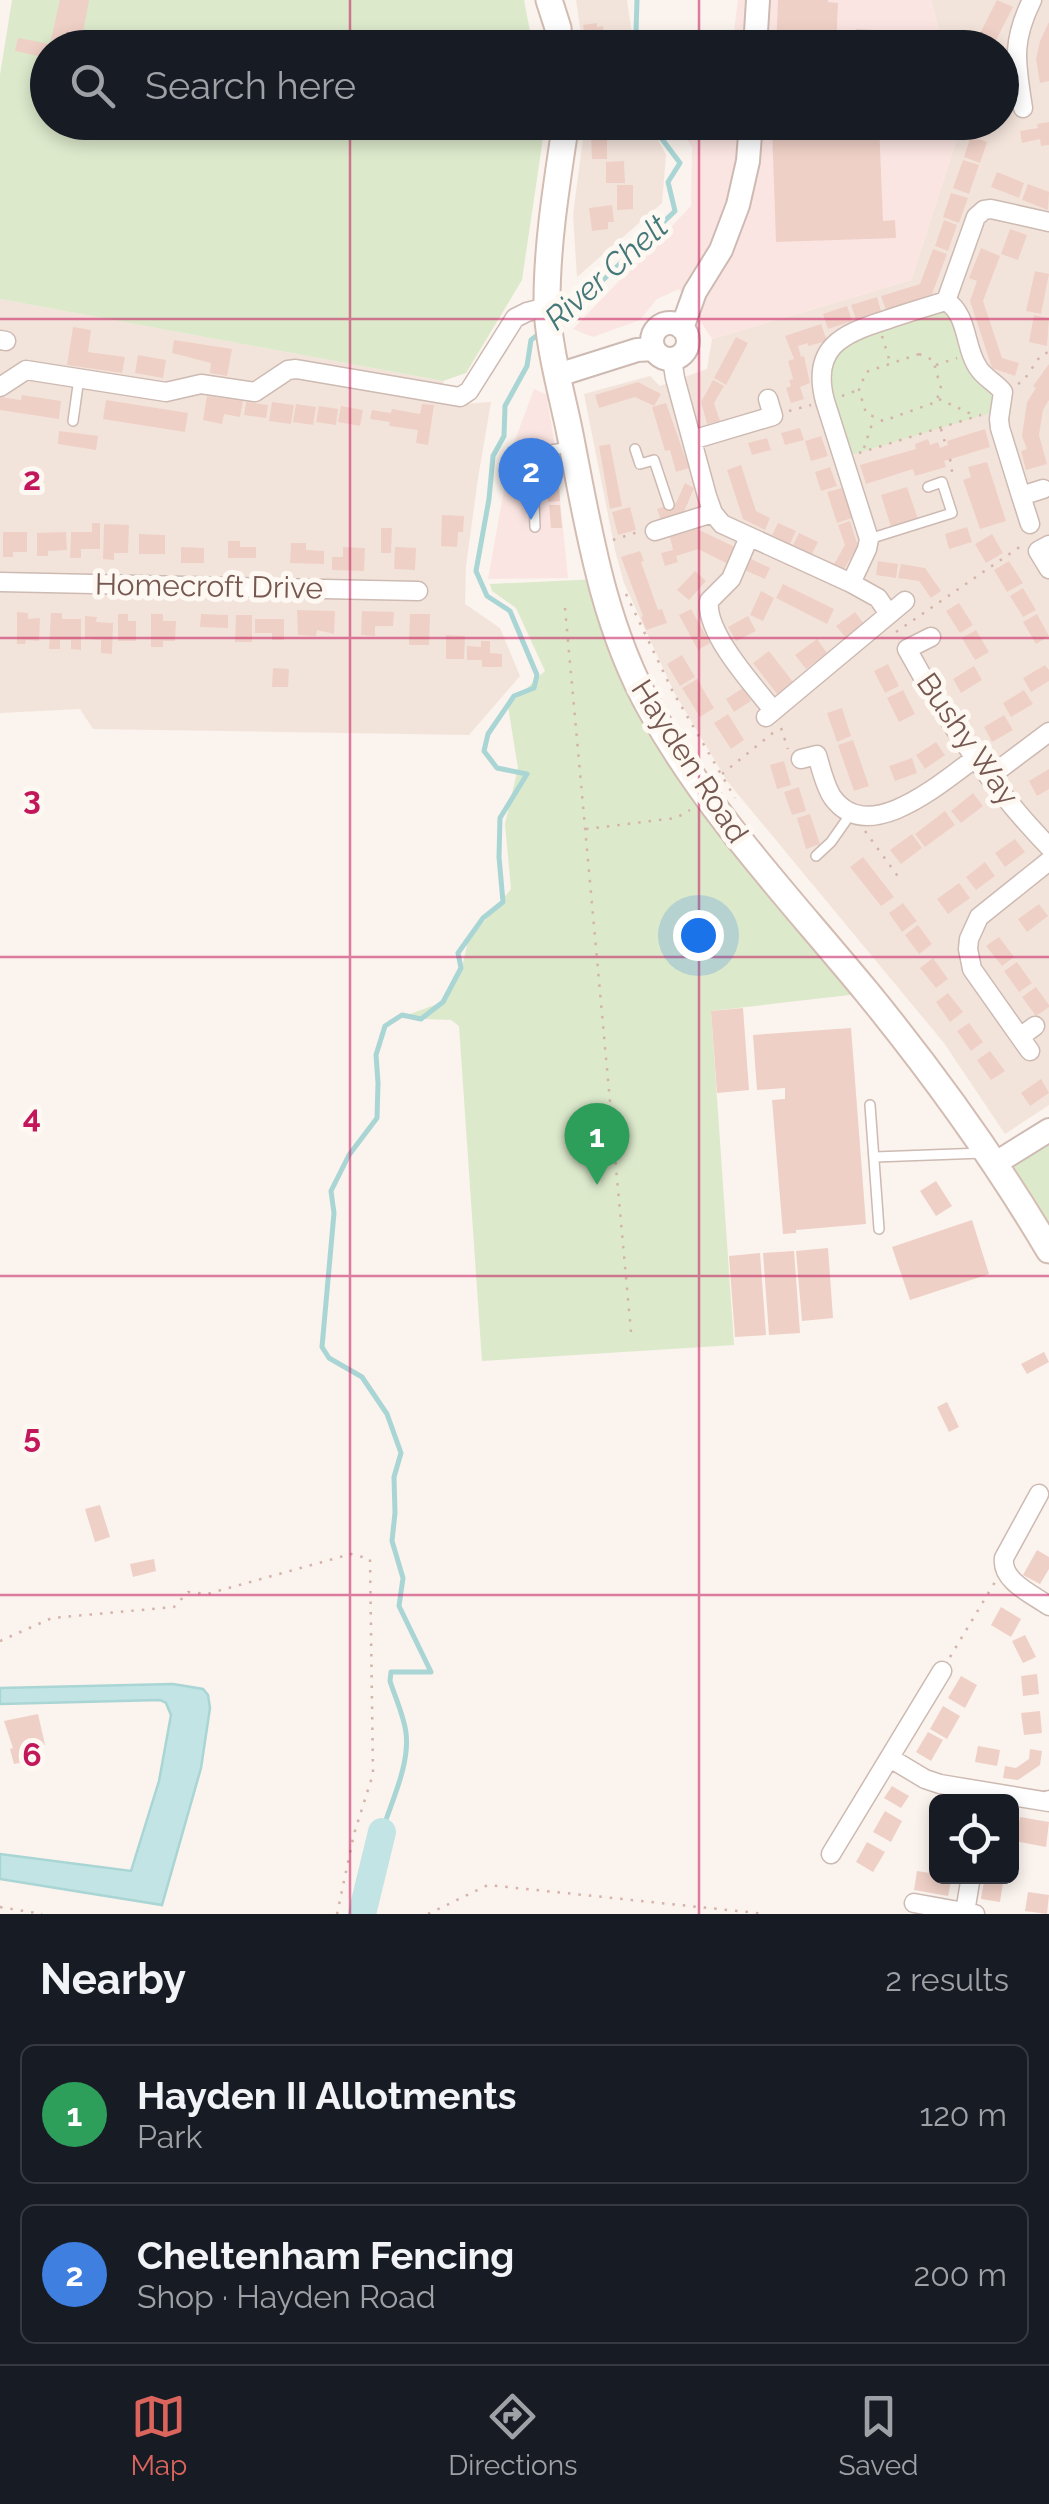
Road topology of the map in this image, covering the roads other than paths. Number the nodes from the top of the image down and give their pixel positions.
1 (548, 0) edge
2 (758, 0) edge
3 (1032, 0) edge
4 (558, 30) edge
5 (756, 30) edge
6 (1019, 34) edge
7 (1019, 75) edge
8 (1023, 108) dead end
9 (563, 140) edge
10 (750, 140) edge
11 (1049, 222) edge
12 (946, 301) junction
13 (549, 319) junction
14 (663, 354) junction
15 (558, 375) junction
16 (79, 378) junction
17 (0, 386) edge
18 (771, 408) road end
19 (73, 421) dead end
20 (692, 440) junction
21 (572, 447) junction
22 (635, 449) dead end
23 (928, 487) dead end
24 (1043, 488) dead end
25 (1021, 496) junction
26 (668, 505) dead end
27 (713, 513) junction
28 (1030, 524) dead end
29 (535, 527) dead end
30 (656, 532) road end
31 (749, 537) junction
32 (869, 539) junction
33 (1049, 544) edge
34 (1049, 569) edge
35 (0, 582) edge
36 (850, 583) junction
37 (418, 591) dead end
38 (904, 601) dead end
39 (889, 614) junction
40 (931, 637) dead end
41 (1049, 732) edge
42 (974, 758) junction
43 (801, 759) dead end
44 (989, 777) junction
45 (852, 812) junction
46 (1049, 847) edge
47 (816, 856) dead end
48 (1049, 861) edge
49 (1028, 1038) dead end
50 (870, 1105) dead end
51 (1049, 1130) edge
52 (876, 1157) junction
53 (993, 1158) junction
54 (879, 1229) dead end
55 (1049, 1250) edge
56 (1040, 1494) dead end
57 (1049, 1606) edge
58 (942, 1671) road end
59 (890, 1758) junction
60 (977, 1794) edge
61 (1019, 1799) edge
62 (1049, 1800) edge
63 (831, 1854) dead end
64 (971, 1884) edge
65 (914, 1903) dead end
66 (970, 1913) edge

1 - 4 main road
2 - 5 street
3 - 6 street
7 - 8 street
9 - 13 main road, Hayden Road
10 - 14 street
11 - 12 street
12 - 25 street
12 - 32 street
13 - 15 main road, Hayden Road
13 - 16 street
14 - 15 street
14 - 20 street
15 - 21 main road, Hayden Road
16 - 17 street
16 - 19 lane
18 - 20 street
20 - 27 street
21 - 29 lane
21 - 53 main road, Hayden Road
22 - 26 lane
23 - 32 lane
24 - 25 street
25 - 28 street
27 - 30 street
27 - 31 street
31 - 36 street
31 - 39 street
32 - 36 street
33 - 34 street
35 - 37 street, Homecroft Drive
36 - 39 street
38 - 39 street
40 - 42 street, Bushy Way
41 - 44 street
42 - 44 street, Bushy Way
42 - 45 street
43 - 45 street
44 - 46 street, Bushy Way
45 - 47 lane
48 - 49 street
50 - 52 lane
51 - 53 street
52 - 53 lane
52 - 54 lane
53 - 55 main road, Hayden Road
56 - 57 street
58 - 59 street
59 - 60 street
59 - 63 street
61 - 62 street
64 - 66 street
65 - 66 street

